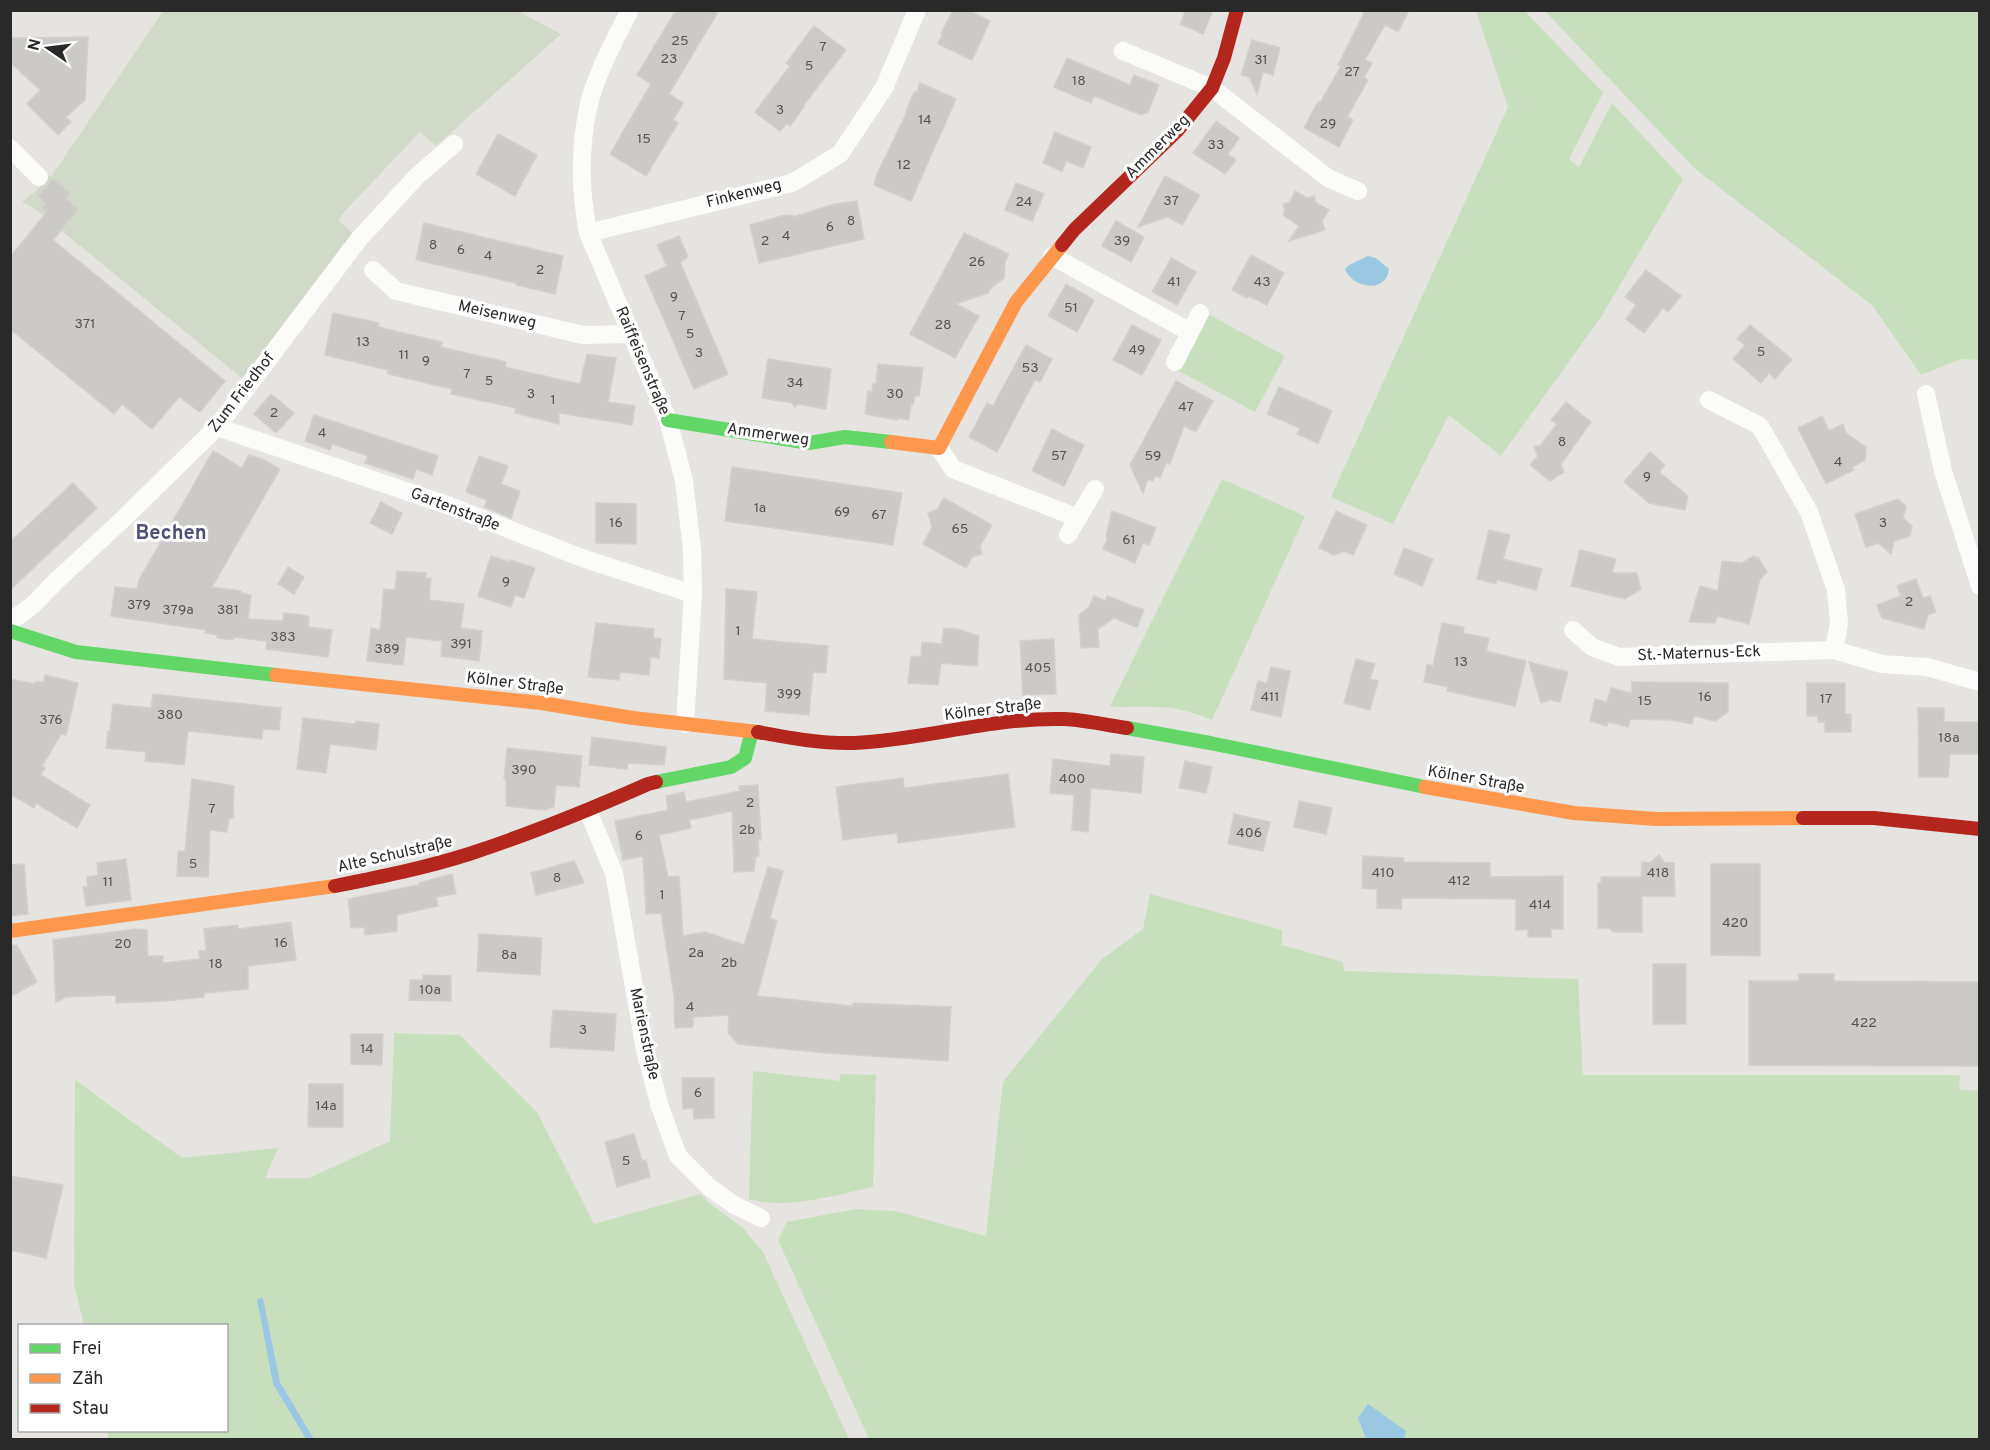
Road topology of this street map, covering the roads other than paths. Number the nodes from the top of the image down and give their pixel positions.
1 (630, 10) edge
2 (917, 10) edge
3 (1237, 10) edge
4 (1123, 51) dead end
5 (1212, 88) junction
6 (454, 144) dead end
7 (10, 148) edge
8 (39, 177) dead end
9 (1358, 191) dead end
10 (588, 233) junction
11 (1052, 256) junction
12 (373, 270) dead end
13 (1200, 313) dead end
14 (1190, 332) junction
15 (631, 334) junction
16 (1175, 362) dead end
17 (1926, 394) dead end
18 (1709, 400) dead end
19 (668, 420) junction
20 (217, 427) junction
21 (939, 448) junction
22 (1095, 489) dead end
23 (1078, 518) junction
24 (1068, 535) dead end
25 (1980, 586) edge
26 (693, 594) junction
27 (10, 622) edge
28 (1573, 630) dead end
29 (10, 631) edge
30 (1834, 650) junction
31 (1980, 682) edge
32 (685, 724) junction
33 (752, 731) junction
34 (588, 811) junction
35 (1980, 829) edge
36 (10, 931) edge
37 (761, 1218) dead end

1 - 10 street, Raiffeisenstraße
2 - 10 street, Finkenweg
3 - 5 main road, Ammerweg
4 - 5 street
5 - 9 street
5 - 11 main road, Ammerweg
6 - 20 street, Zum Friedhof
7 - 8 street
10 - 15 street, Raiffeisenstraße
11 - 14 street
11 - 21 main road, Ammerweg
12 - 15 street, Meisenweg
13 - 14 street
14 - 16 street
15 - 19 street, Raiffeisenstraße
17 - 25 street
18 - 30 street
19 - 21 main road, Ammerweg
19 - 26 street, Raiffeisenstraße
20 - 26 street, Gartenstraße
20 - 27 street, Zum Friedhof
21 - 23 street
22 - 23 street
23 - 24 street
26 - 32 street, Raiffeisenstraße
28 - 30 street, St.-Maternus-Eck
29 - 32 main road, Kölner Straße
30 - 31 street, St.-Maternus-Eck
32 - 33 main road, Kölner Straße
33 - 34 main road, Alte Schulstraße
33 - 35 main road, Kölner Straße
34 - 36 main road, Alte Schulstraße
34 - 37 street, Marienstraße

